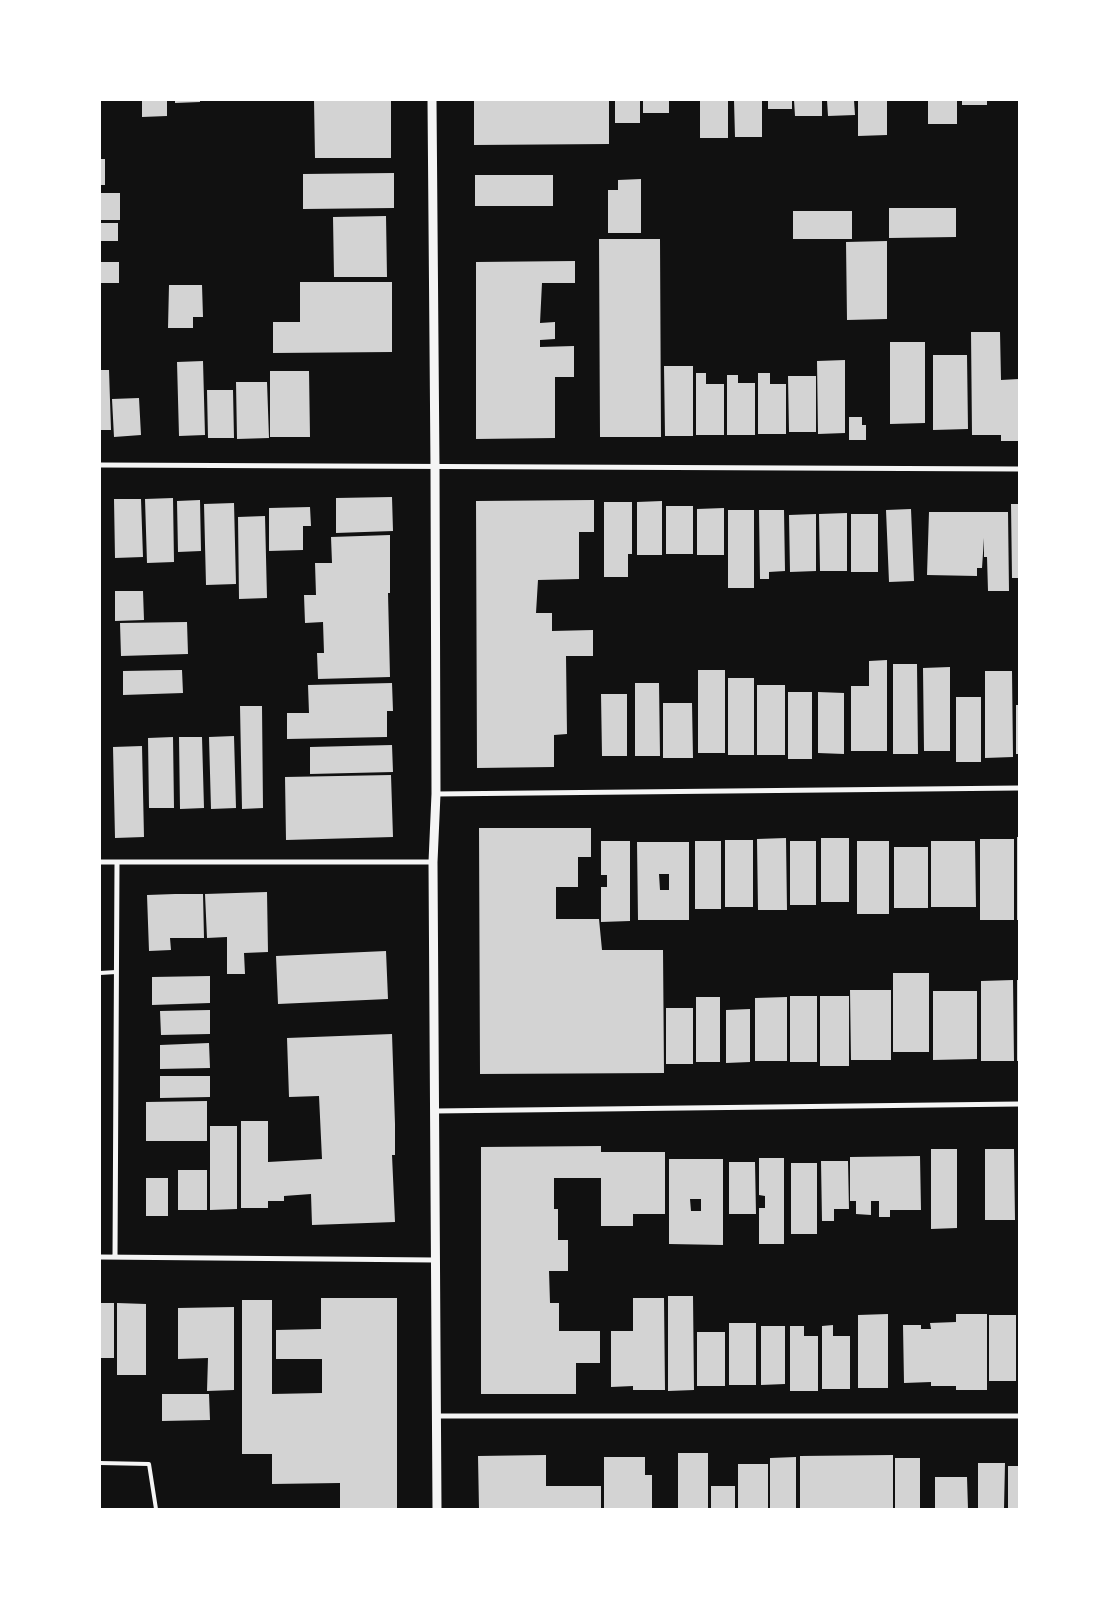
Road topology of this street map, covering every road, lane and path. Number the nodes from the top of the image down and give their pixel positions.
1 (432, 100) edge
2 (100, 465) edge
3 (435, 467) junction
4 (1019, 469) edge
5 (1019, 788) edge
6 (436, 794) junction
7 (100, 862) edge
8 (433, 862) junction
9 (117, 863) junction
10 (100, 972) edge
11 (116, 972) junction
12 (1019, 1104) edge
13 (435, 1111) junction
14 (115, 1256) junction
15 (100, 1257) edge
16 (434, 1260) junction
17 (437, 1416) junction
18 (1019, 1416) edge
19 (100, 1463) edge
20 (156, 1509) edge
21 (436, 1509) edge

1 - 3 street
2 - 3 street
3 - 4 street
3 - 6 street
5 - 6 street
6 - 8 street
7 - 9 street
8 - 9 street
8 - 13 street
9 - 11 street
10 - 11 lane
11 - 14 street
12 - 13 street
13 - 16 street
14 - 15 street
14 - 16 street
16 - 17 street
17 - 18 street
17 - 21 street
19 - 20 lane

